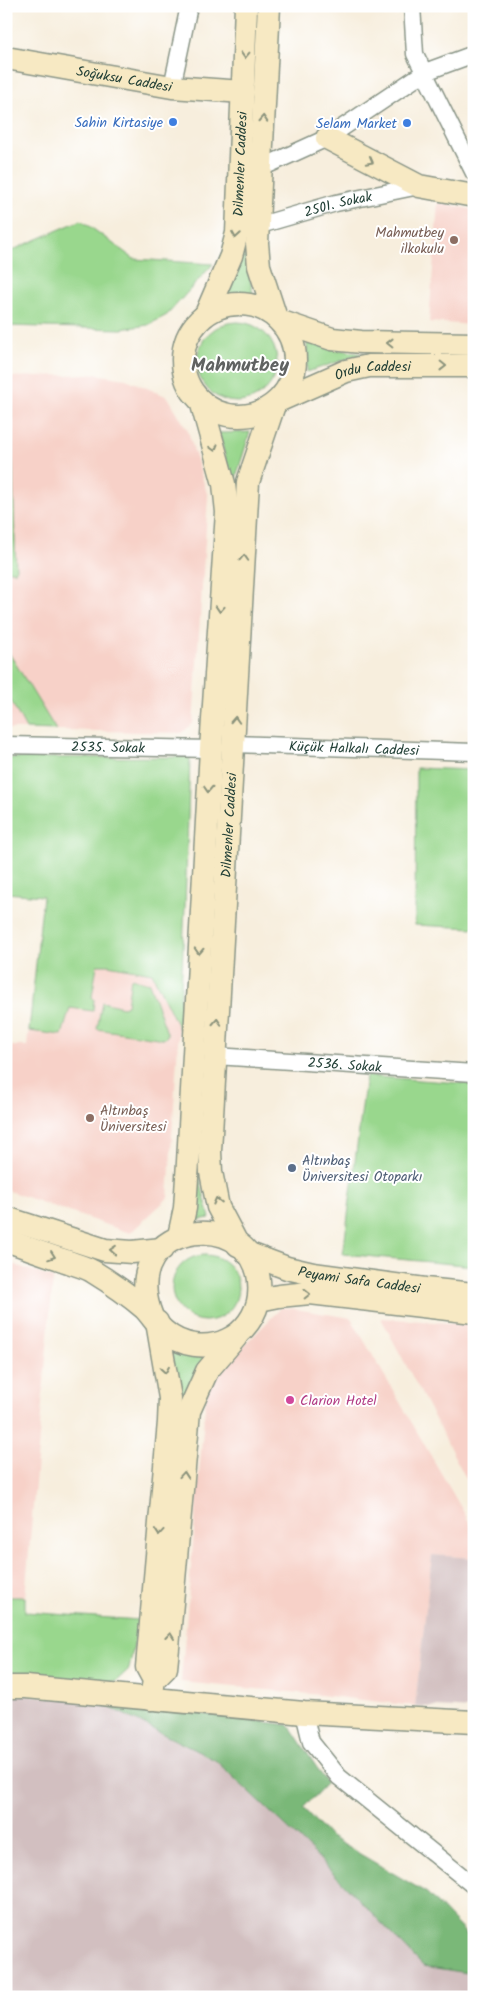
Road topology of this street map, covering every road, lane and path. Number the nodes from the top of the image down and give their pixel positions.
1 (189, 6) edge
2 (246, 6) edge
3 (268, 6) edge
4 (412, 6) edge
5 (474, 54) edge
6 (6, 58) edge
7 (425, 72) junction
8 (172, 87) junction
9 (243, 92) junction
10 (327, 138) junction
11 (261, 168) junction
12 (474, 173) edge
13 (419, 186) junction
14 (474, 196) edge
15 (257, 226) junction
16 (206, 314) junction
17 (278, 318) junction
18 (474, 344) edge
19 (474, 366) edge
20 (201, 401) junction
21 (276, 403) junction
22 (234, 744) junction
23 (6, 745) edge
24 (211, 749) junction
25 (474, 752) edge
26 (215, 1056) junction
27 (474, 1073) edge
28 (6, 1218) edge
29 (6, 1240) edge
30 (170, 1243) junction
31 (243, 1249) junction
32 (474, 1294) edge
33 (259, 1300) junction
34 (474, 1312) edge
35 (155, 1319) junction
36 (242, 1330) junction
37 (6, 1687) edge
38 (152, 1690) junction
39 (304, 1713) junction
40 (474, 1722) edge
41 (474, 1886) edge

1 - 8 street
2 -> 9 street, Dilmenler Caddesi
11 -> 3 street, Dilmenler Caddesi
4 - 7 street
5 - 7 street
6 - 8 street, Soğuksu Caddesi
7 - 10 street
7 - 12 street
8 - 9 street, Soğuksu Caddesi
9 -> 16 street, Dilmenler Caddesi
10 - 11 street
10 -> 13 street
11 - 15 street, Dilmenler Caddesi
13 - 14 street
13 - 15 street, 2501. Sokak
15 - 17 street, Dilmenler Caddesi
16 - 17 street
16 - 20 street
18 -> 17 street, Ordu Caddesi
17 - 21 street
21 -> 19 street, Ordu Caddesi
20 - 21 street
20 -> 24 street, Dilmenler Caddesi
22 -> 21 street, Dilmenler Caddesi
22 - 25 street, Küçük Halkalı Caddesi
26 -> 22 street, Dilmenler Caddesi
23 - 24 street, 2535. Sokak
24 -> 30 street, Dilmenler Caddesi
26 - 27 street, 2536. Sokak
31 -> 26 street, Dilmenler Caddesi
30 -> 28 street
29 -> 35 street
30 - 31 street
30 - 35 street
31 - 32 street, Peyami Safa Caddesi
31 - 33 street
33 -> 34 street, Peyami Safa Caddesi
33 - 36 street
35 - 36 street
35 -> 38 street
38 -> 36 street
37 - 38 street
38 - 39 street
39 - 40 street
39 - 41 street

